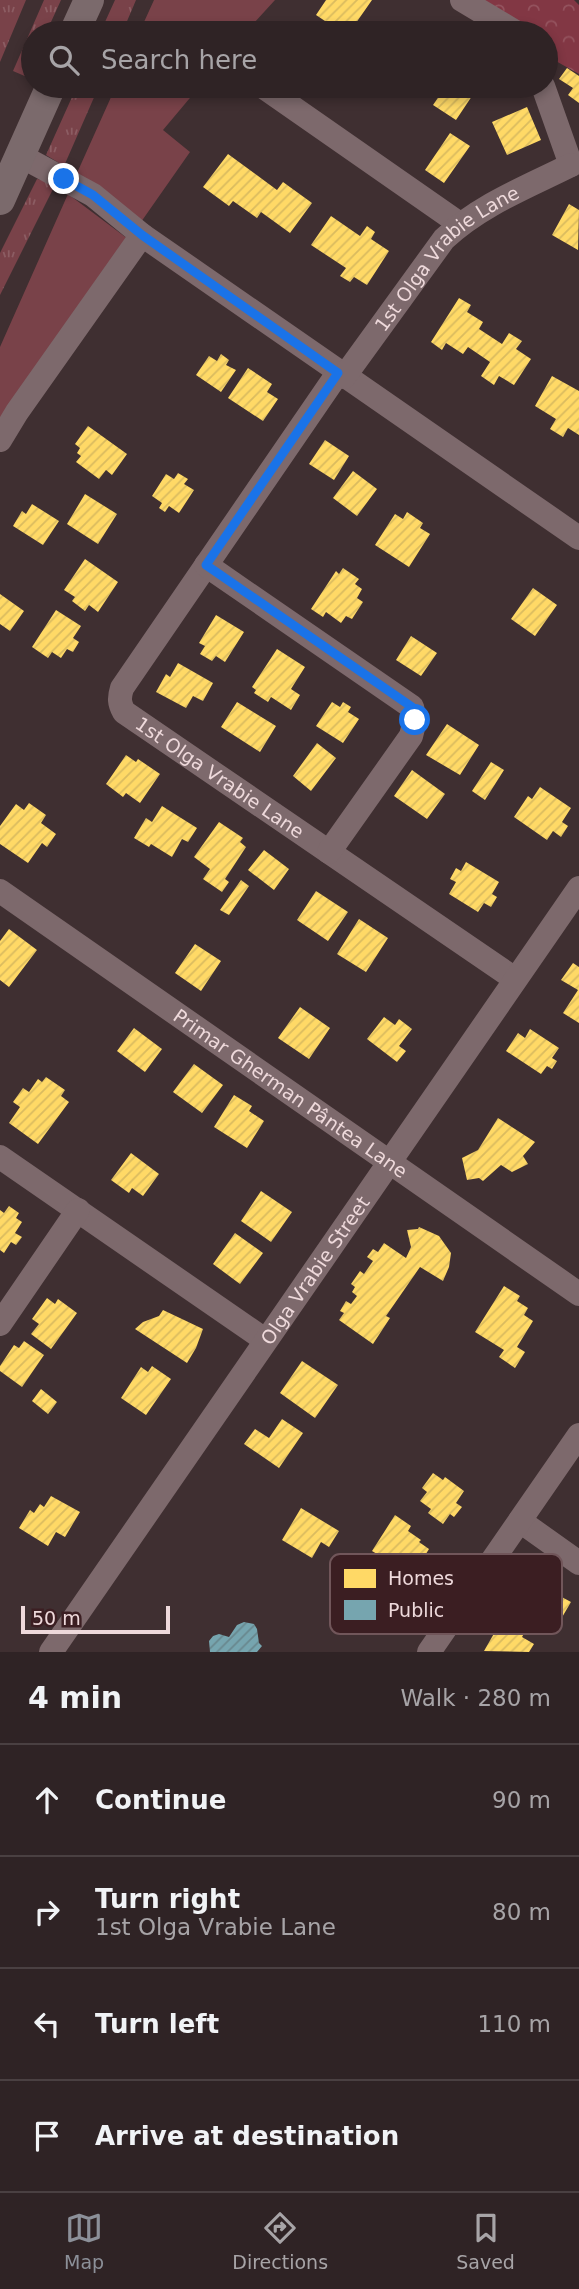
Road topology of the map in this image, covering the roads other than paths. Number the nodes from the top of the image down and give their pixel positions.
1 (89, 0) edge
2 (462, 0) edge
3 (79, 21) edge
4 (497, 21) edge
5 (46, 98) edge
6 (279, 98) edge
7 (548, 98) edge
8 (21, 156) junction
9 (575, 166) edge
10 (0, 200) edge
11 (460, 224) junction
12 (142, 235) junction
13 (341, 375) junction
14 (0, 440) edge
15 (579, 538) edge
16 (206, 565) junction
17 (329, 852) junction
18 (579, 888) edge
19 (0, 891) edge
20 (515, 979) junction
21 (0, 1157) edge
22 (389, 1162) junction
23 (78, 1210) junction
24 (579, 1294) edge
25 (0, 1324) edge
26 (265, 1340) junction
27 (579, 1435) edge
28 (520, 1521) junction
29 (497, 1554) edge
30 (579, 1563) edge
31 (442, 1634) edge
32 (51, 1652) edge
33 (429, 1652) edge

1 - 3 main road
2 - 4 street
5 - 8 main road
6 - 11 street
7 - 9 street
8 - 10 main road
8 - 12 street
9 - 11 street, 1st Olga Vrabie Lane
11 - 13 street, 1st Olga Vrabie Lane
12 - 13 street
12 - 14 street
13 - 15 street
13 - 16 street, 1st Olga Vrabie Lane
16 - 17 street
16 - 17 street, 1st Olga Vrabie Lane
17 - 20 street, 1st Olga Vrabie Lane
18 - 20 street, Olga Vrabie Street
19 - 22 street, Primar Gherman Pântea Lane
20 - 22 street, Olga Vrabie Street
21 - 23 street
22 - 24 street, Primar Gherman Pântea Lane
22 - 26 street, Olga Vrabie Street
23 - 25 street
23 - 26 street
26 - 32 street, Olga Vrabie Street
27 - 28 street
28 - 29 street
28 - 30 street
31 - 33 street

